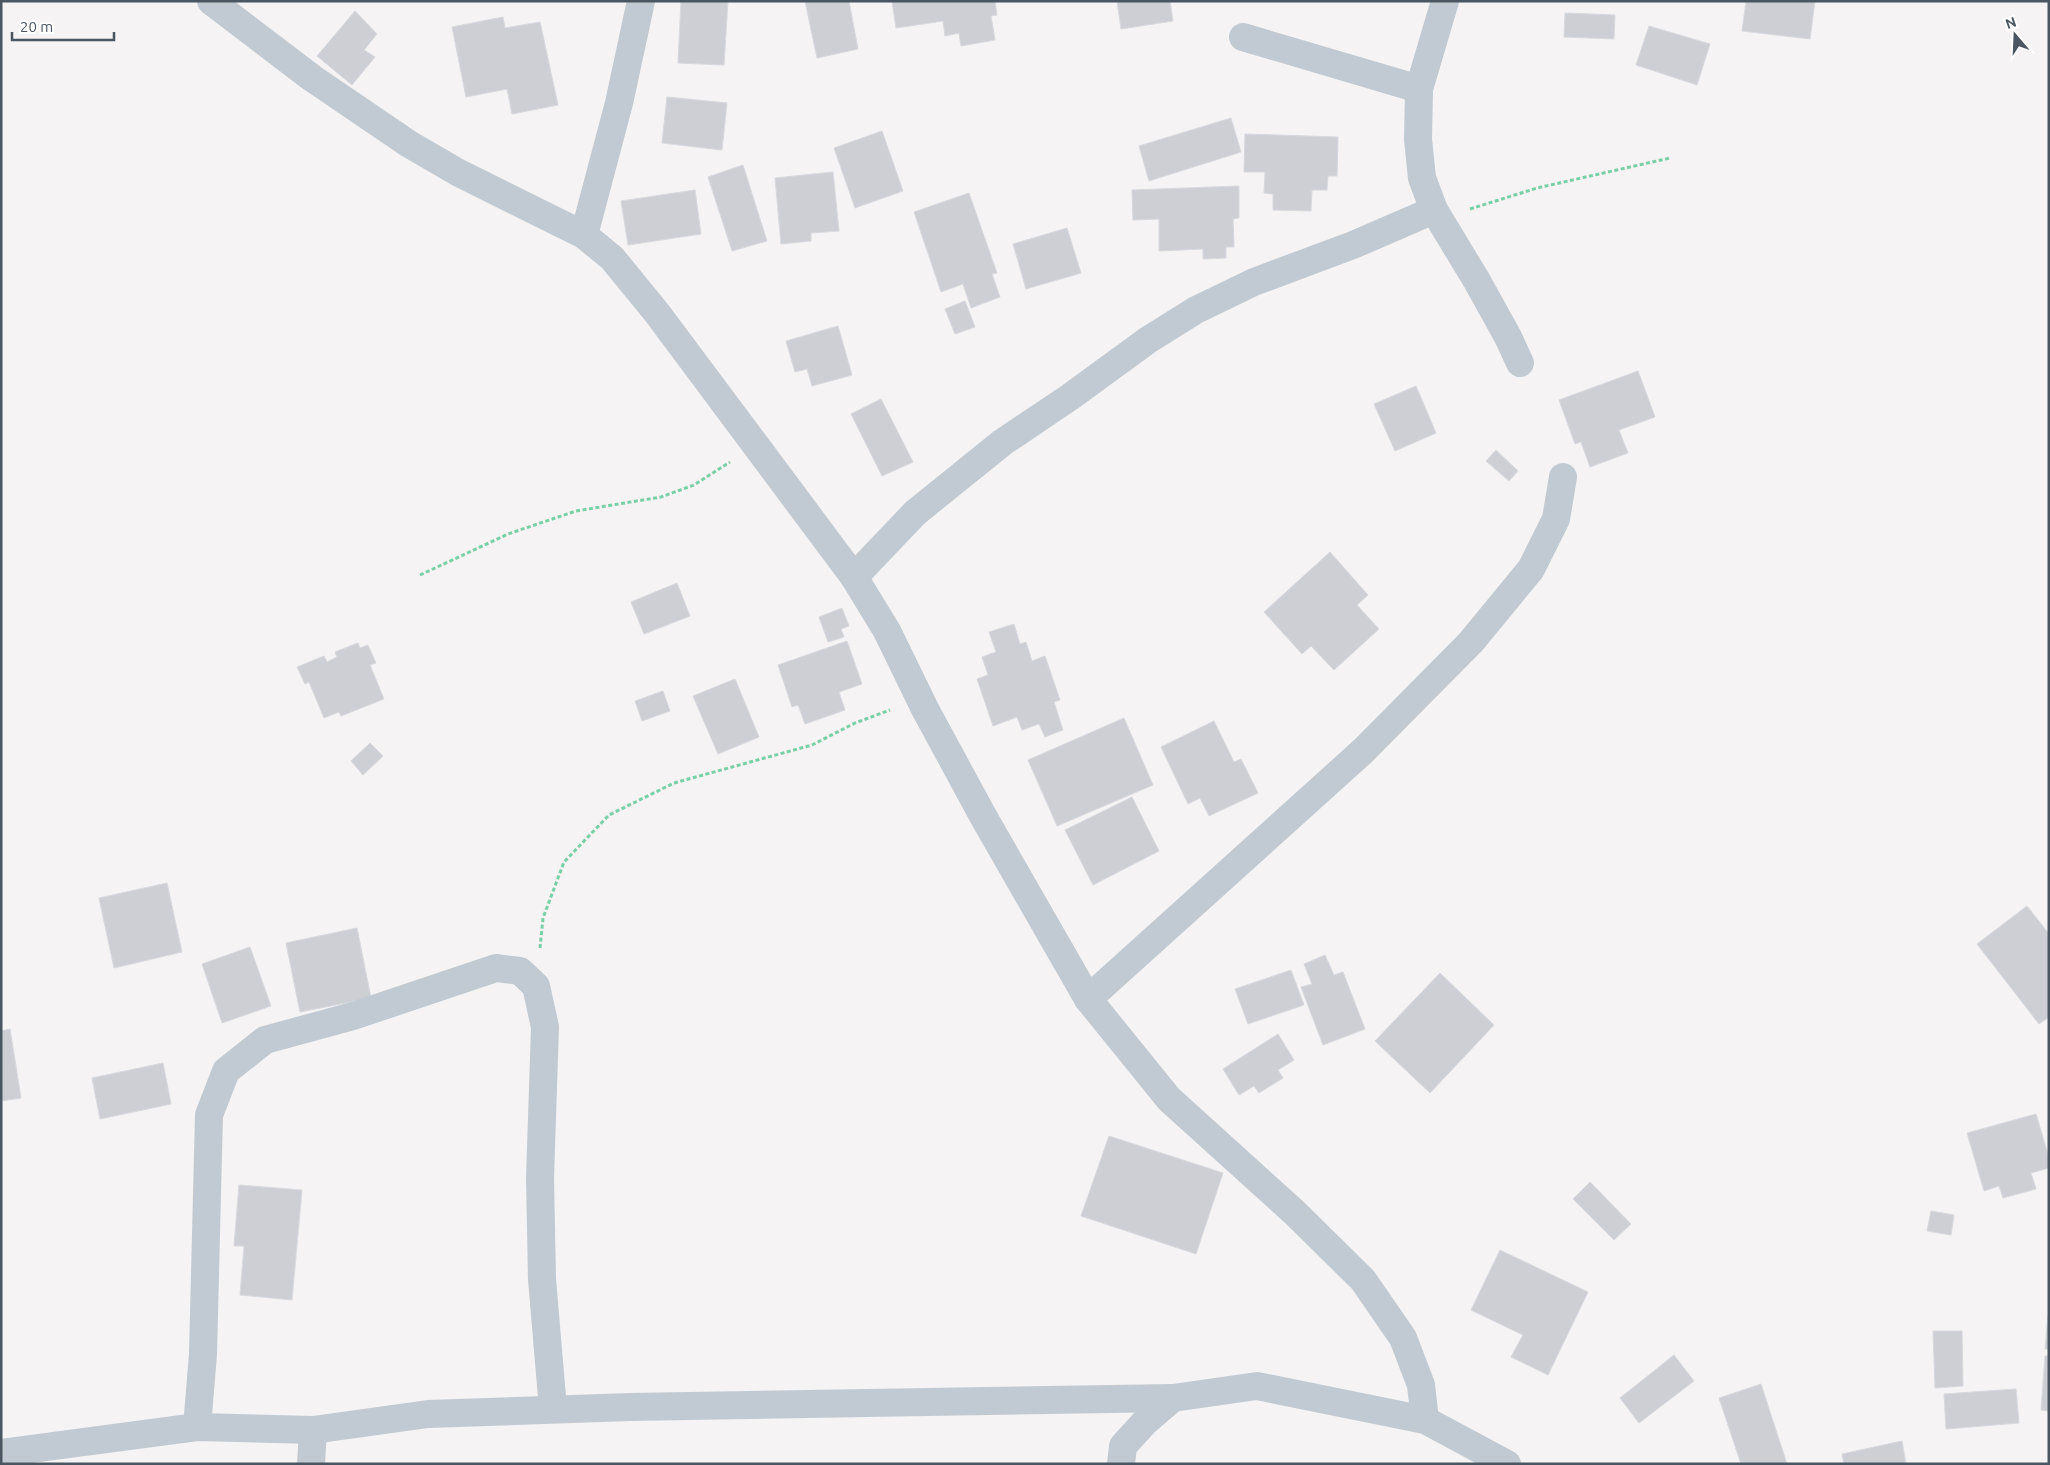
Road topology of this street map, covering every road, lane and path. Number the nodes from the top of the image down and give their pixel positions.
1 (211, 1) edge
2 (641, 1) edge
3 (1445, 1) edge
4 (1243, 37) dead end
5 (1419, 89) junction
6 (1670, 158) dead end
7 (1438, 214) junction
8 (584, 235) junction
9 (1520, 363) dead end
10 (755, 445) junction
11 (1563, 477) dead end
12 (420, 575) dead end
13 (854, 577) junction
14 (925, 710) junction
15 (536, 986) junction
16 (1088, 999) junction
17 (1173, 1398) junction
18 (553, 1409) junction
19 (1425, 1420) junction
20 (196, 1427) junction
21 (313, 1430) junction
22 (1, 1453) edge
23 (310, 1464) edge
24 (1121, 1464) edge
25 (1507, 1464) edge

1 - 8 street
2 - 8 street
3 - 5 street
4 - 5 street
5 - 7 street
6 - 7 path
7 - 9 street
7 - 13 street
8 - 10 street
10 - 12 path
10 - 13 street
11 - 16 street
13 - 14 street
14 - 15 path
14 - 16 street
15 - 18 street
15 - 20 street
16 - 19 street
17 - 18 street
17 - 19 street
17 - 24 street
18 - 21 street
19 - 25 street
20 - 21 street
20 - 22 street
21 - 23 street

